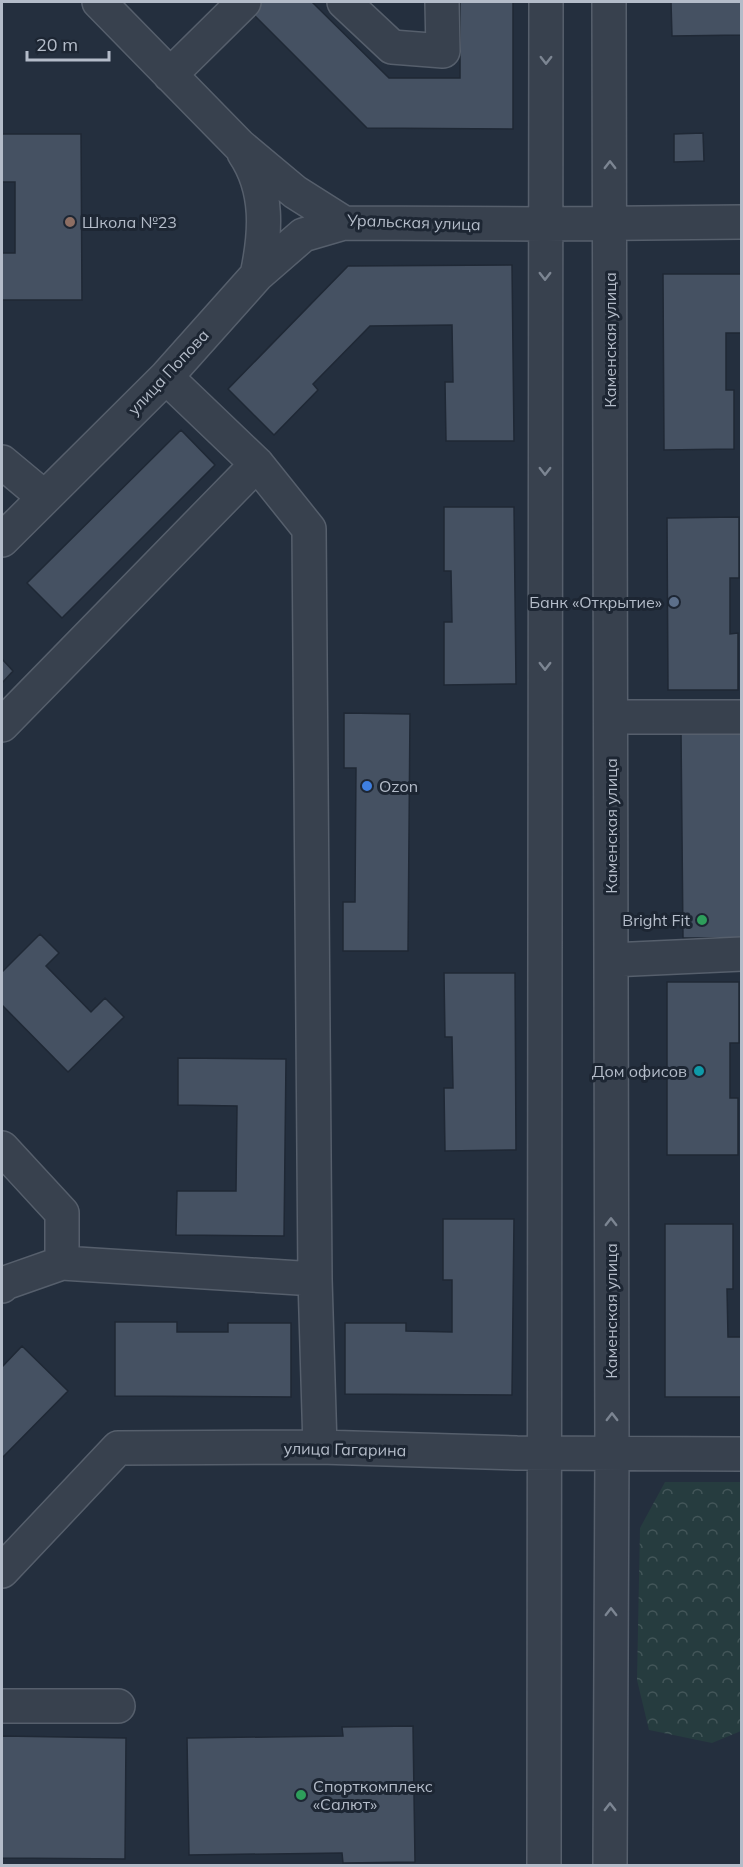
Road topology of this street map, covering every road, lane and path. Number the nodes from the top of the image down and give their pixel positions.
1 (99, 2) edge
2 (243, 2) edge
3 (344, 2) edge
4 (442, 2) edge
5 (546, 2) edge
6 (609, 2) edge
7 (170, 75) junction
8 (240, 146) junction
9 (741, 222) edge
10 (344, 223) junction
11 (545, 224) junction
12 (610, 224) junction
13 (257, 275) junction
14 (166, 377) junction
15 (2, 462) edge
16 (257, 464) junction
17 (44, 497) junction
18 (2, 540) edge
19 (611, 717) junction
20 (741, 717) edge
21 (2, 725) edge
22 (741, 954) edge
23 (611, 960) junction
24 (2, 1148) edge
25 (62, 1263) junction
26 (315, 1279) junction
27 (2, 1286) edge
28 (320, 1447) junction
29 (544, 1453) junction
30 (612, 1454) junction
31 (741, 1454) edge
32 (2, 1571) edge
33 (2, 1706) edge
34 (118, 1706) dead end
35 (544, 1866) edge
36 (610, 1866) edge

1 - 7 street, Уральская улица
2 - 7 street
3 - 4 street
5 -> 11 street
12 -> 6 street, Каменская улица
7 - 8 street, Уральская улица
8 - 10 street, Уральская улица
8 - 13 street
9 - 12 street, Уральская улица
10 - 11 street, Уральская улица
10 - 13 street, улица Попова
11 - 12 street, Уральская улица
11 -> 29 street
12 - 19 street, Каменская улица
13 - 14 street, улица Попова
14 - 16 street
14 - 17 street, улица Попова
15 - 17 street
16 - 21 street
16 - 26 street
17 - 18 street, улица Попова
19 - 20 street
19 - 23 street, Каменская улица
22 - 23 street
30 -> 23 street, Каменская улица
24 - 25 street
25 - 26 street
25 - 27 street
26 - 28 street
28 - 29 street, улица Гагарина
28 - 32 street, улица Гагарина
29 - 30 street, улица Гагарина
29 - 35 street
30 - 31 street, улица Гагарина
36 -> 30 street, Каменская улица
33 - 34 street

